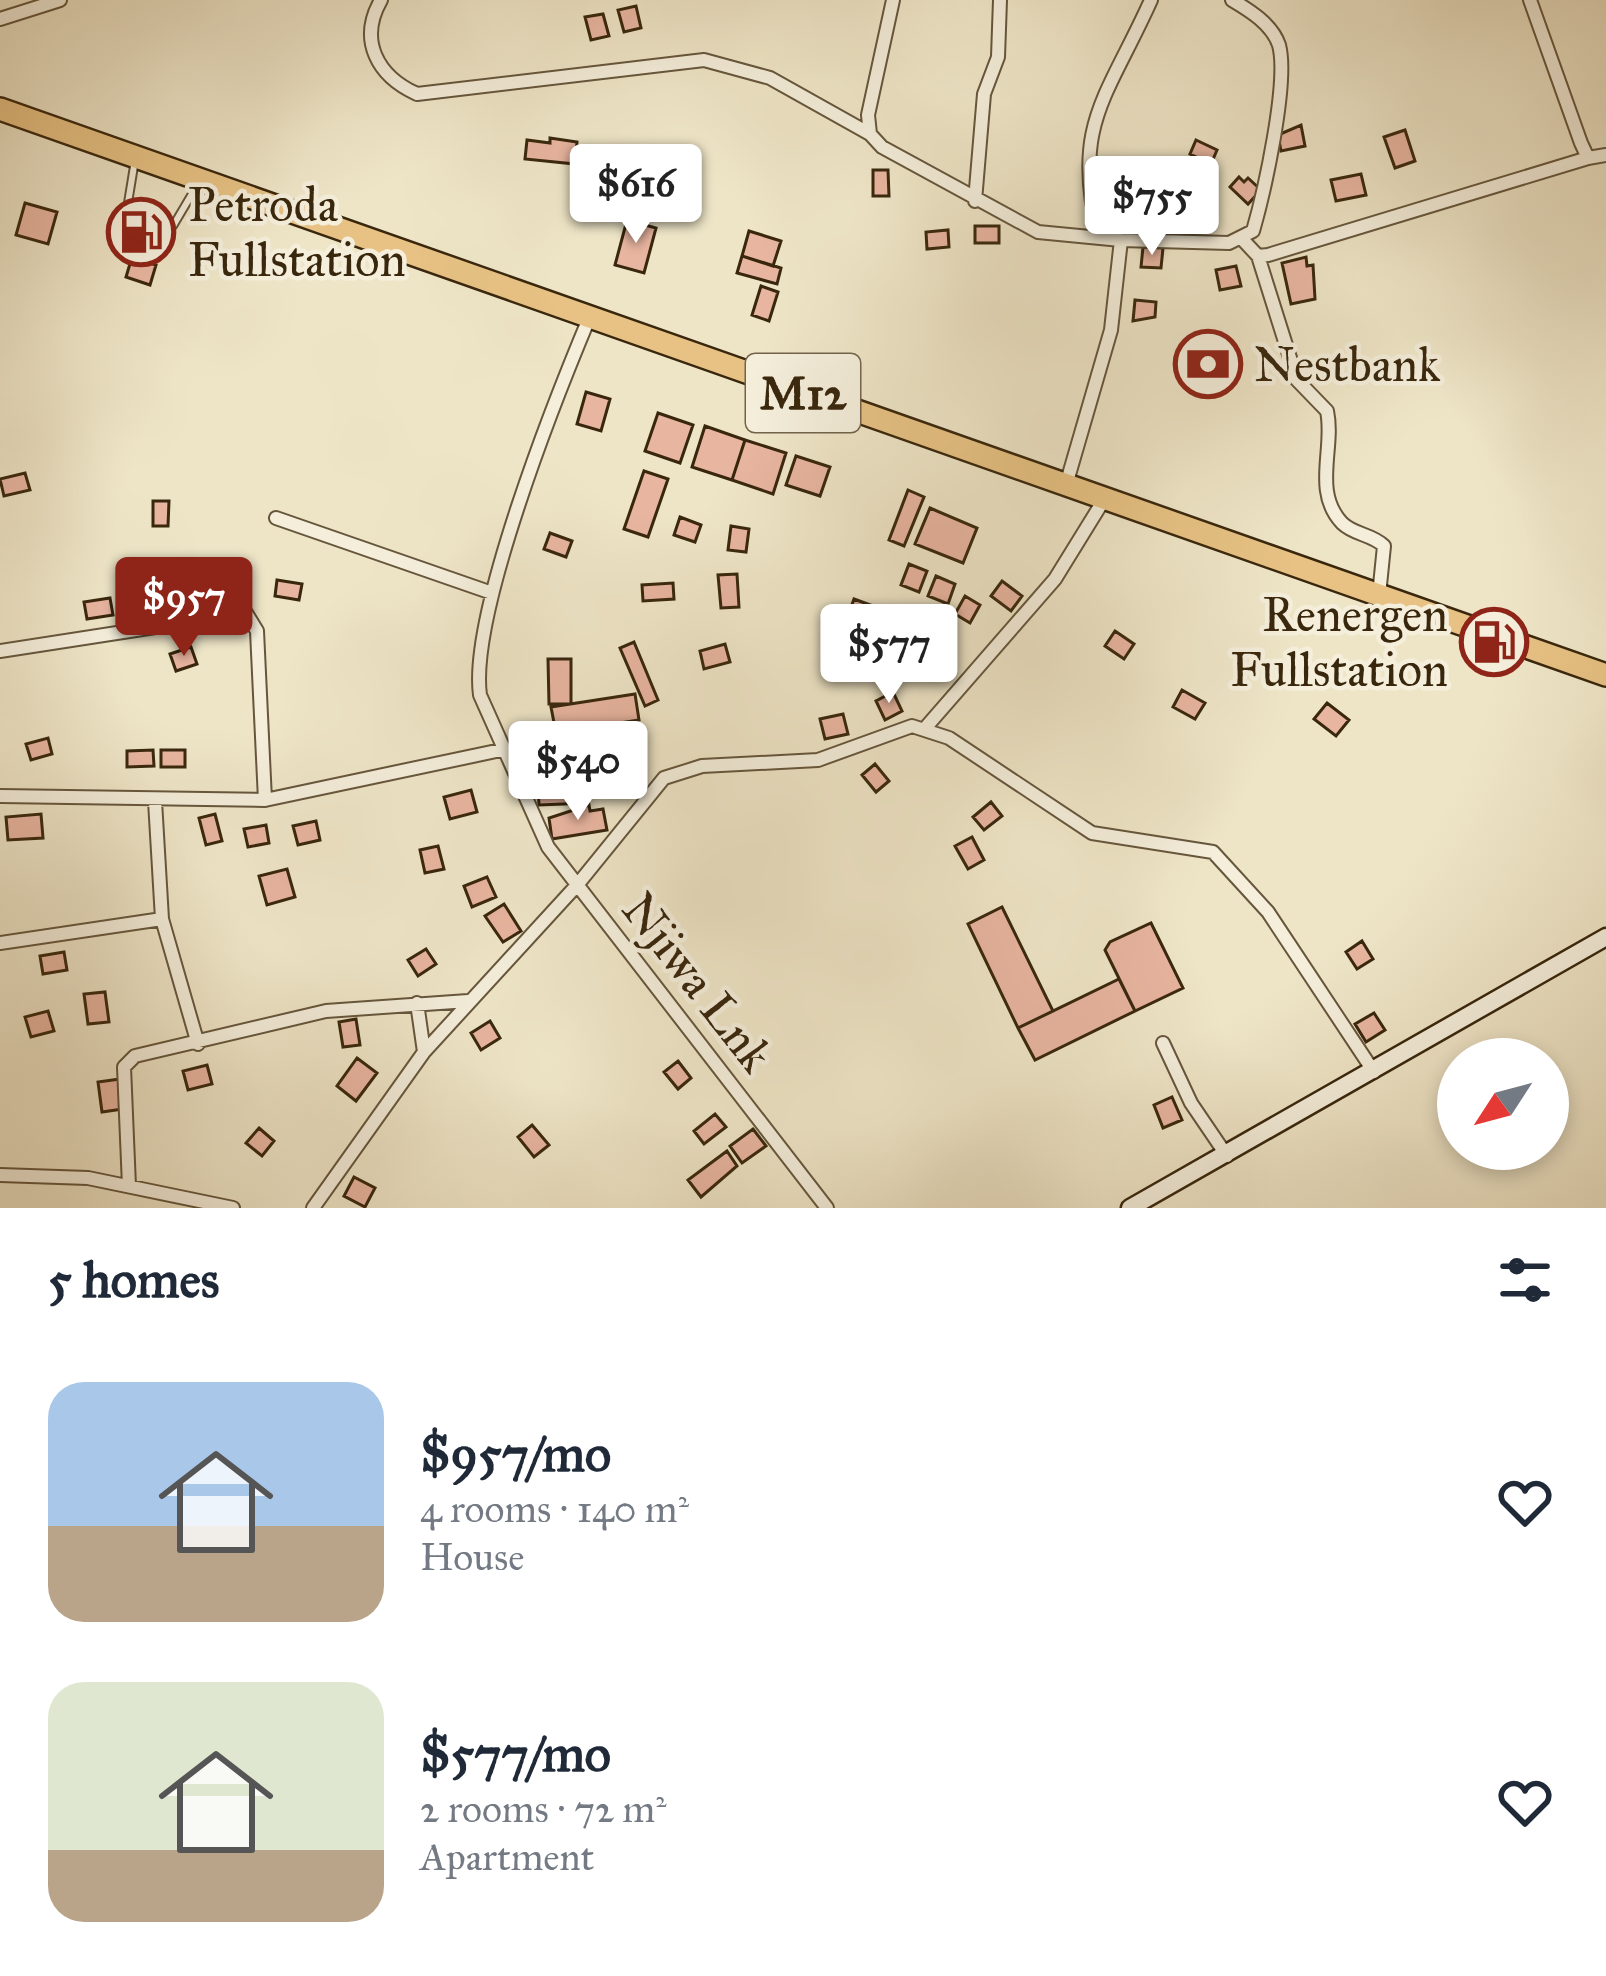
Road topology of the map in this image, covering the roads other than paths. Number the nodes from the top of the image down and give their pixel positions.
1 (60, 0) edge
2 (381, 0) edge
3 (893, 0) edge
4 (1000, 0) edge
5 (1151, 0) edge
6 (1232, 0) edge
7 (1530, 0) edge
8 (0, 19) edge
9 (0, 109) edge
10 (870, 134) junction
11 (1606, 155) edge
12 (135, 157) junction
13 (1588, 158) junction
14 (200, 179) junction
15 (975, 201) junction
16 (1100, 237) junction
17 (1120, 240) junction
18 (1243, 240) junction
19 (1258, 256) junction
20 (590, 316) junction
21 (1066, 484) junction
22 (1106, 498) junction
23 (276, 518) dead end
24 (492, 593) junction
25 (1379, 595) junction
26 (0, 652) edge
27 (1606, 675) edge
28 (927, 726) junction
29 (501, 750) junction
30 (0, 796) edge
31 (265, 800) junction
32 (155, 801) junction
33 (578, 884) junction
34 (162, 920) junction
35 (1606, 937) edge
36 (0, 943) edge
37 (468, 1001) junction
38 (418, 1003) junction
39 (1163, 1042) dead end
40 (198, 1044) junction
41 (424, 1052) junction
42 (1374, 1072) junction
43 (1228, 1156) junction
44 (0, 1175) edge
45 (129, 1186) junction
46 (233, 1208) edge
47 (313, 1208) edge
48 (827, 1208) edge
49 (1130, 1208) edge

1 - 8 street
2 - 10 street
3 - 10 street
4 - 15 street
5 - 16 street
6 - 18 street
7 - 13 street
9 - 12 highway, M12
10 - 15 street
11 - 13 street
12 - 14 highway, M12
12 - 14 lane
13 - 19 street
14 - 20 highway, M12
15 - 16 street
16 - 17 street
17 - 18 street
17 - 21 street
18 - 19 street
19 - 25 street
20 - 21 highway, M12
20 - 24 street, Njiwa Lnk
21 - 22 highway, M12
22 - 25 highway, M12
22 - 28 street
23 - 24 street
24 - 29 street, Njiwa Lnk
25 - 27 highway, M12
26 - 31 street
28 - 33 street
28 - 42 street
29 - 31 street
29 - 33 street, Njiwa Lnk
30 - 32 street
31 - 32 street
32 - 34 street
33 - 37 street
33 - 48 street, Njiwa Lnk
34 - 36 street
34 - 40 street
35 - 42 main road
37 - 38 street
37 - 41 street
38 - 40 street
38 - 41 street
39 - 43 street
40 - 45 street
41 - 47 street
42 - 43 main road
43 - 49 main road
44 - 45 street
45 - 46 street

